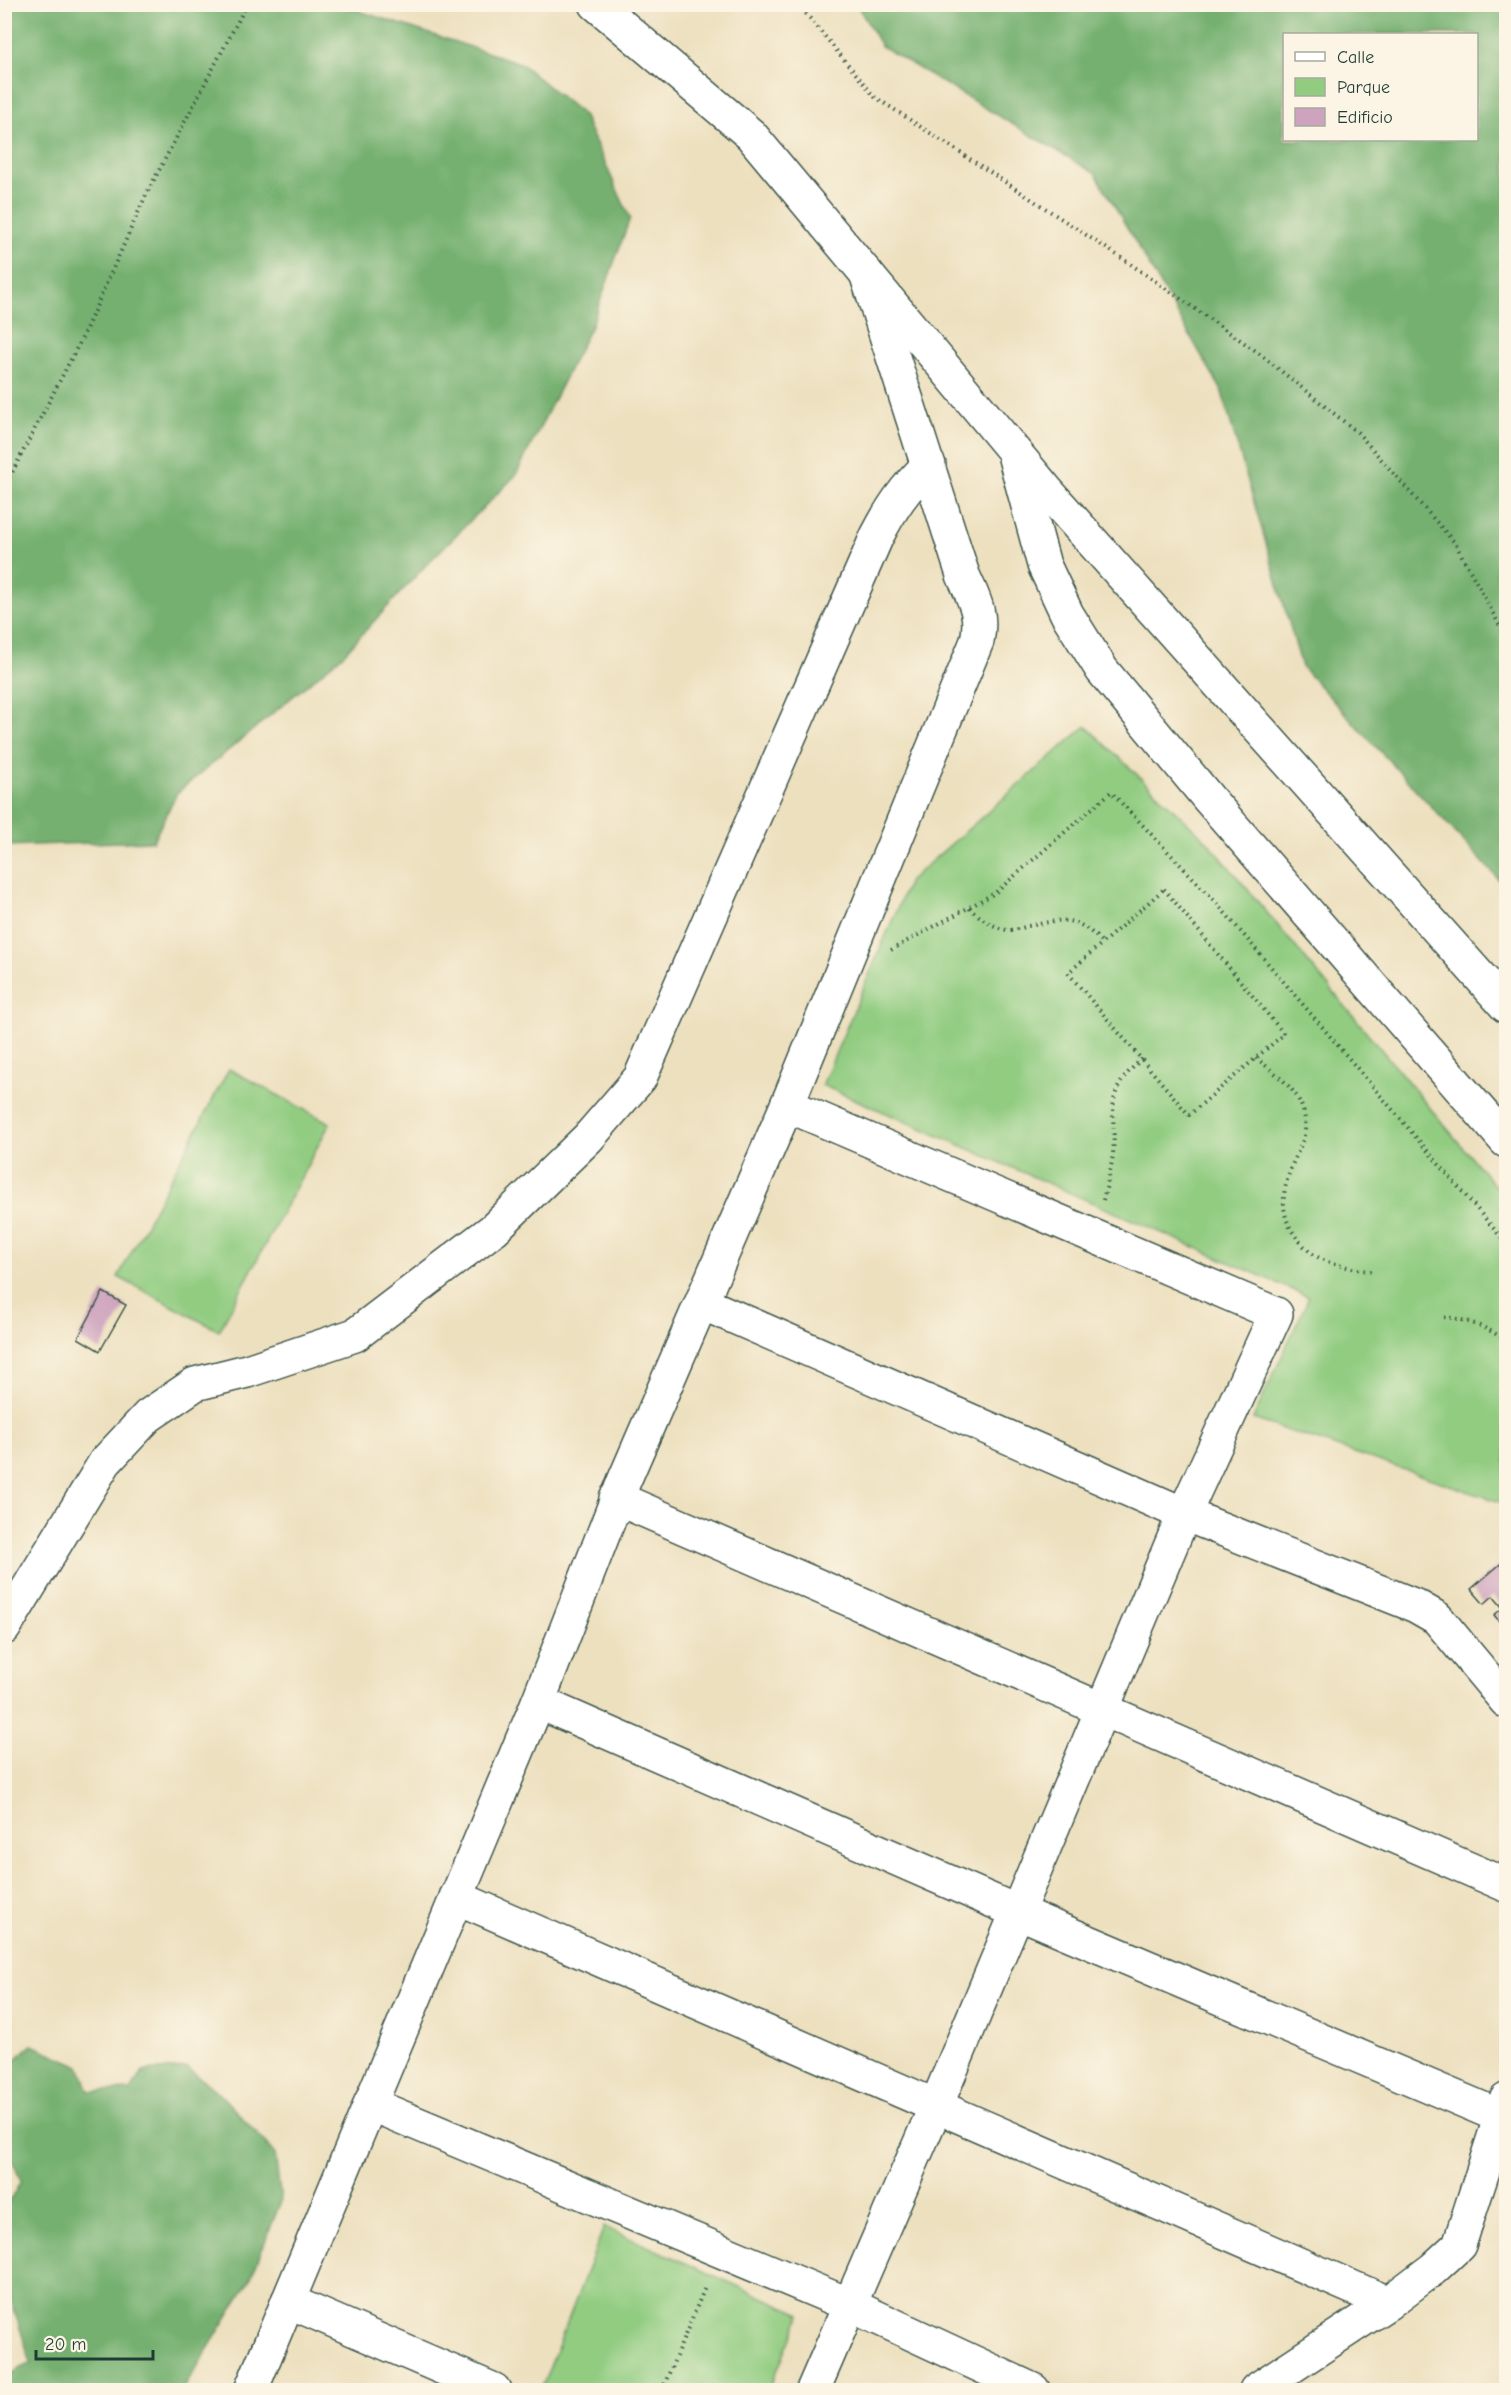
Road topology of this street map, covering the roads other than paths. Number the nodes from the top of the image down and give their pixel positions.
1 (596, 4) edge
2 (866, 273) junction
3 (1012, 448) junction
4 (929, 465) junction
5 (1506, 1006) edge
6 (786, 1105) junction
7 (1506, 1141) edge
8 (702, 1303) junction
9 (616, 1498) junction
10 (1184, 1514) junction
11 (4, 1628) edge
12 (1506, 1701) edge
13 (538, 1702) junction
14 (1103, 1708) junction
15 (1506, 1885) edge
16 (456, 1897) junction
17 (1018, 1912) junction
18 (370, 2104) junction
19 (936, 2106) junction
20 (1504, 2108) edge
21 (288, 2301) junction
22 (1388, 2303) junction
23 (850, 2306) junction
24 (251, 2391) edge
25 (494, 2391) edge
26 (813, 2391) edge
27 (1033, 2391) edge
28 (1256, 2391) edge

1 - 2 street
2 - 3 street
2 - 4 street
3 - 5 street
3 - 7 street
4 - 6 street
4 - 11 street
6 - 8 street
6 - 10 street
8 - 9 street
8 - 10 street
9 - 13 street
9 - 14 street
10 - 12 street
10 - 14 street
13 - 16 street
13 - 17 street
14 - 15 street
14 - 17 street
16 - 18 street
16 - 19 street
17 - 19 street
17 - 20 street
18 - 21 street
18 - 23 street
19 - 22 street
19 - 23 street
20 - 22 street
21 - 24 street
21 - 25 street
22 - 28 street
23 - 26 street
23 - 27 street

